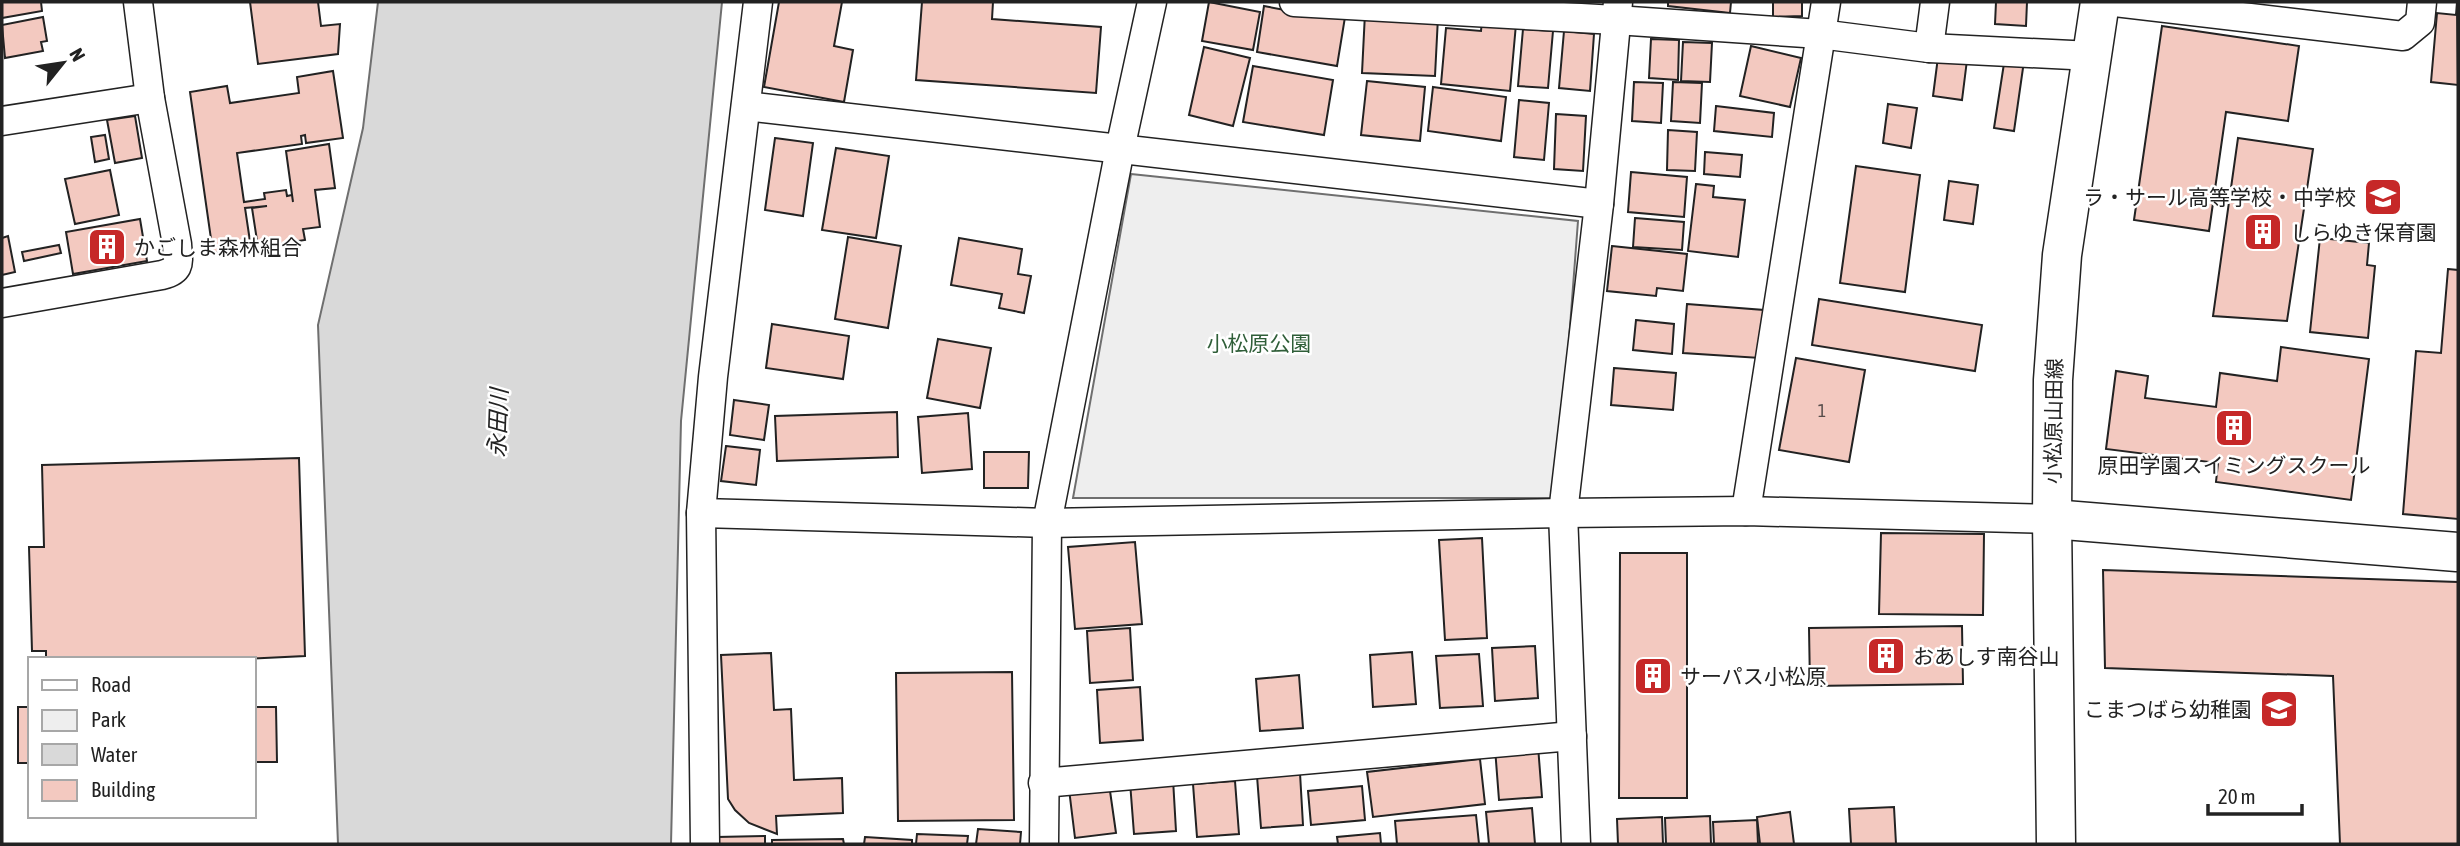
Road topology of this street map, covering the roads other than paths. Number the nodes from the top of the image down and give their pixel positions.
1 (138, 2) edge
2 (758, 2) edge
3 (1152, 2) edge
4 (1294, 2) edge
5 (1826, 2) edge
6 (1935, 2) edge
7 (2100, 2) edge
8 (2115, 2) edge
9 (2422, 2) edge
10 (1617, 11) edge
11 (1820, 34) junction
12 (1929, 48) junction
13 (2092, 56) junction
14 (150, 98) junction
15 (746, 106) junction
16 (2, 121) edge
17 (1120, 149) junction
18 (1599, 204) junction
19 (2, 303) edge
20 (1746, 512) junction
21 (701, 513) junction
22 (1563, 513) junction
23 (2052, 519) junction
24 (1047, 523) junction
25 (2457, 552) edge
26 (1572, 736) junction
27 (1043, 783) junction
28 (705, 844) edge
29 (1044, 844) edge
30 (1576, 844) edge
31 (2056, 844) edge

1 - 14 street
2 - 15 street
3 - 17 street
4 - 10 street
5 - 11 street
6 - 12 street
7 - 13 street, 小松原山田線
8 - 9 street
10 - 11 street
10 - 18 street
11 - 12 street
11 - 20 street
12 - 13 street
13 - 23 street, 小松原山田線
14 - 16 street
14 - 19 street
15 - 17 street
15 - 21 street
17 - 18 street
17 - 24 street
18 - 22 street
20 - 22 street
20 - 23 street
21 - 24 street
21 - 28 street
22 - 24 street
22 - 26 street
23 - 25 street
23 - 31 street, 小松原山田線
24 - 27 street
26 - 27 street
26 - 30 street
27 - 29 street

